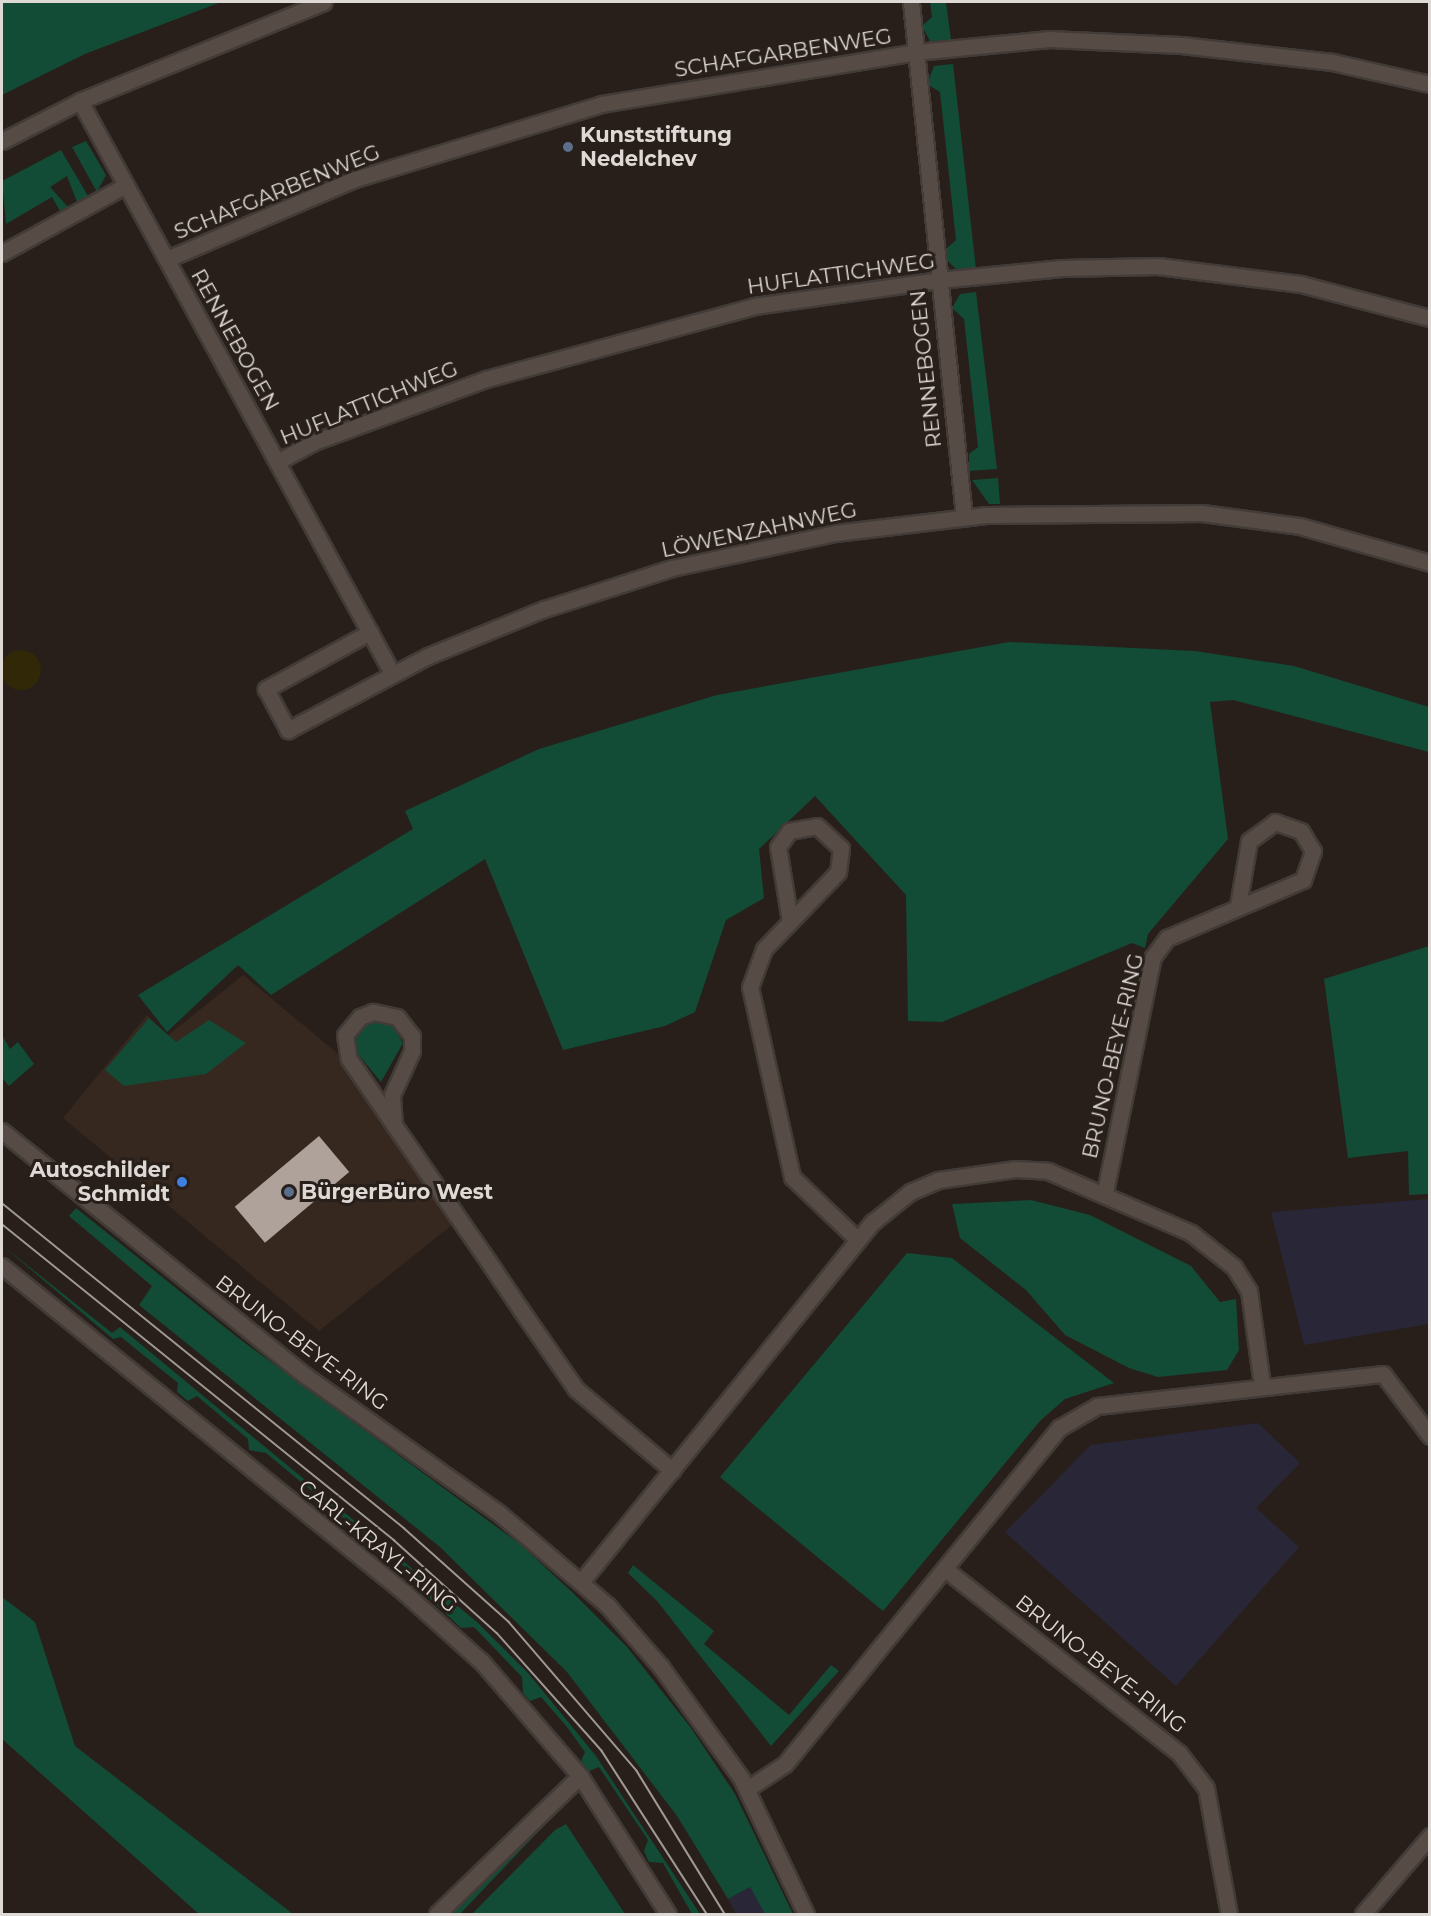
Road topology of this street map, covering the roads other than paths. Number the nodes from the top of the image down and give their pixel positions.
1 (324, 2) edge
2 (911, 2) edge
3 (916, 52) junction
4 (1430, 84) edge
5 (80, 101) junction
6 (2, 141) edge
7 (126, 185) junction
8 (2, 253) edge
9 (167, 259) junction
10 (938, 280) junction
11 (1430, 318) edge
12 (277, 462) junction
13 (964, 517) junction
14 (1430, 563) edge
15 (370, 632) junction
16 (392, 673) junction
17 (1238, 906) junction
18 (790, 921) junction
19 (394, 1125) junction
20 (2, 1131) edge
21 (1105, 1192) junction
22 (858, 1240) junction
23 (2, 1266) edge
24 (1262, 1385) junction
25 (1430, 1436) edge
26 (672, 1470) junction
27 (945, 1569) junction
28 (581, 1582) junction
29 (580, 1776) junction
30 (747, 1789) junction
31 (1430, 1836) edge
32 (437, 1914) edge
33 (668, 1914) edge
34 (806, 1914) edge
35 (1228, 1914) edge
36 (1363, 1914) edge

1 - 5 street
2 - 3 street, RENNEBOGEN
3 - 4 street, SCHAFGARBENWEG
3 - 9 street, SCHAFGARBENWEG
3 - 10 street, RENNEBOGEN
5 - 6 street
5 - 7 street, RENNEBOGEN
7 - 8 street
7 - 9 street, RENNEBOGEN
9 - 12 street, RENNEBOGEN
10 - 11 street, HUFLATTICHWEG
10 - 12 street, HUFLATTICHWEG
10 - 13 street, RENNEBOGEN
12 - 15 street, RENNEBOGEN
13 - 14 street, LÖWENZAHNWEG
13 - 16 street, LÖWENZAHNWEG
15 - 16 street, RENNEBOGEN
15 - 16 street, LÖWENZAHNWEG
17 - 17 street, BRUNO-BEYE-RING
17 - 21 street, BRUNO-BEYE-RING
18 - 18 street
18 - 22 street
19 - 19 street
19 - 26 street
20 - 28 street, BRUNO-BEYE-RING
21 - 22 street, BRUNO-BEYE-RING
21 - 24 street, BRUNO-BEYE-RING
22 - 26 street, BRUNO-BEYE-RING
23 - 29 street, CARL-KRAYL-RING
24 - 25 street
24 - 27 street
26 - 28 street, BRUNO-BEYE-RING
27 - 30 street
27 - 35 street, BRUNO-BEYE-RING
28 - 30 street, BRUNO-BEYE-RING
29 - 32 street
29 - 33 street, CARL-KRAYL-RING
30 - 34 street, BRUNO-BEYE-RING
31 - 36 street

